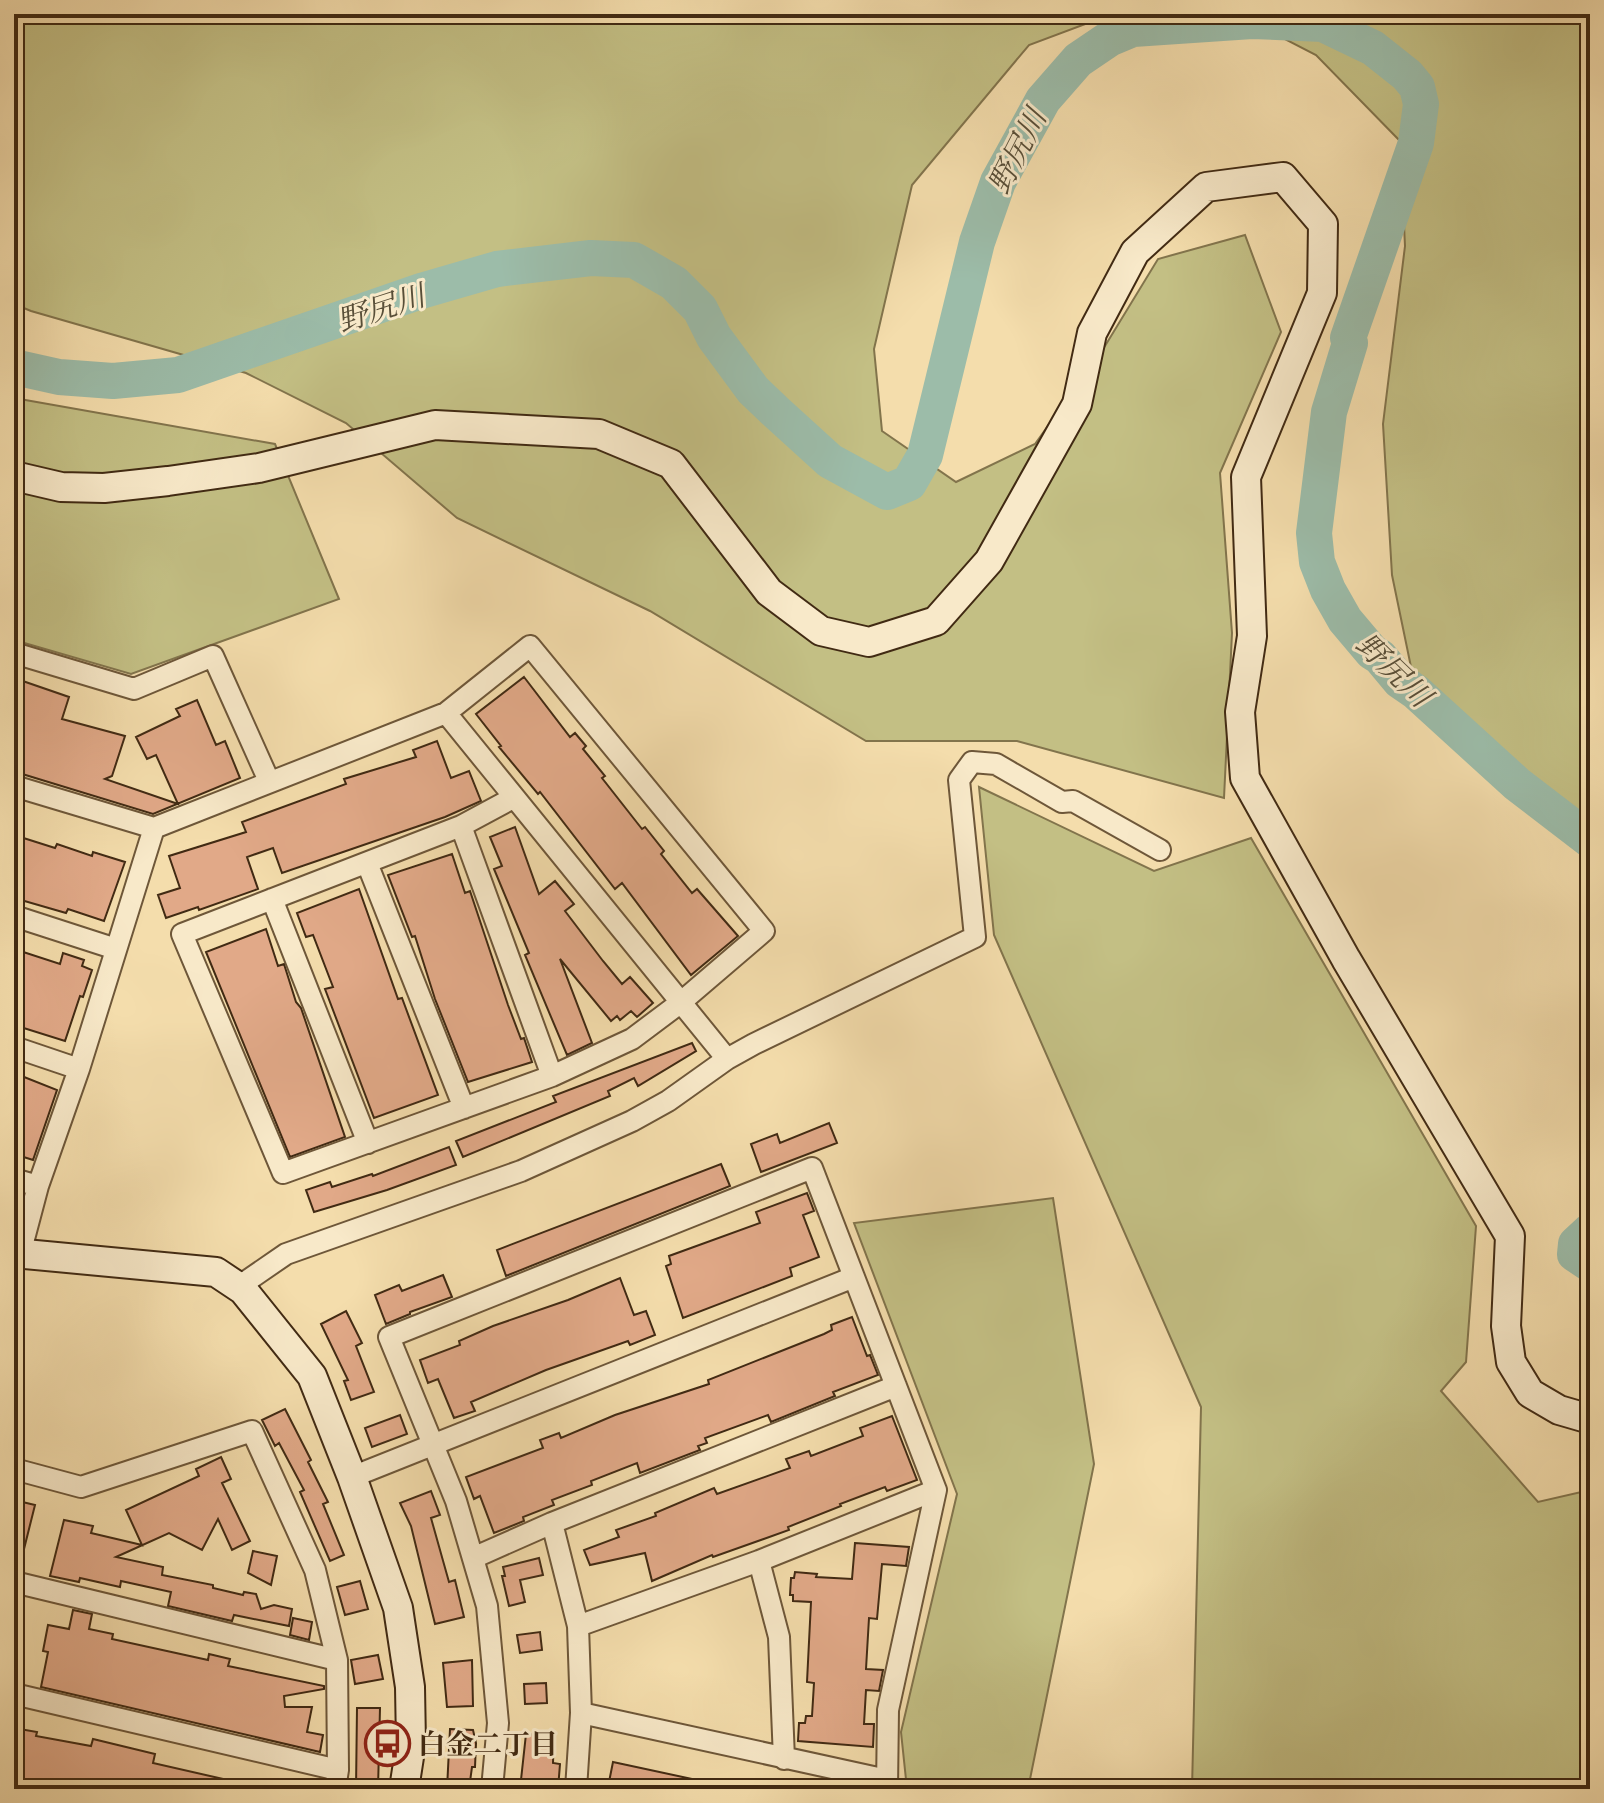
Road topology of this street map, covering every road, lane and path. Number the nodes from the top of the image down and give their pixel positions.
1 (14, 476) edge
2 (14, 653) edge
3 (446, 713) junction
4 (269, 781) junction
5 (14, 786) edge
6 (513, 798) junction
7 (461, 826) junction
8 (154, 828) junction
9 (1160, 850) dead end
10 (367, 863) junction
11 (272, 899) junction
12 (14, 916) edge
13 (116, 949) junction
14 (680, 1003) junction
15 (14, 1047) edge
16 (727, 1059) junction
17 (79, 1069) junction
18 (552, 1076) junction
19 (464, 1108) junction
20 (368, 1143) junction
21 (14, 1179) edge
22 (38, 1186) junction
23 (17, 1254) edge
24 (854, 1277) junction
25 (238, 1287) junction
26 (896, 1386) junction
27 (1590, 1419) edge
28 (433, 1445) junction
29 (14, 1469) edge
30 (352, 1477) junction
31 (936, 1490) junction
32 (552, 1523) junction
33 (473, 1558) junction
34 (759, 1561) junction
35 (14, 1582) edge
36 (578, 1626) junction
37 (337, 1660) junction
38 (14, 1694) edge
39 (581, 1713) junction
40 (784, 1759) junction
41 (336, 1780) edge
42 (887, 1785) edge
43 (404, 1789) edge
44 (492, 1789) edge
45 (576, 1789) edge

1 - 27 street
2 - 4 street
3 - 4 street
3 - 6 street
3 - 14 street
4 - 8 street
5 - 8 street
6 - 7 street
6 - 14 street
7 - 10 street
7 - 18 street
8 - 13 street
9 - 16 street
10 - 11 street
10 - 19 street
11 - 20 street
11 - 20 street
12 - 13 street
13 - 17 street
14 - 16 street
14 - 18 street
15 - 17 street
16 - 25 street
17 - 22 street
18 - 19 street
19 - 20 street
21 - 22 street
22 - 23 street
23 - 25 street
24 - 26 street
24 - 28 street
24 - 28 street
25 - 30 street
26 - 31 street
26 - 32 street
28 - 30 street
28 - 33 street
29 - 37 street
30 - 43 street
31 - 34 street
31 - 42 street
32 - 33 street
32 - 36 street
33 - 44 street
34 - 36 street
34 - 40 street
35 - 37 street
36 - 39 street
37 - 41 street
38 - 41 street
39 - 40 street
39 - 45 street
40 - 42 street

